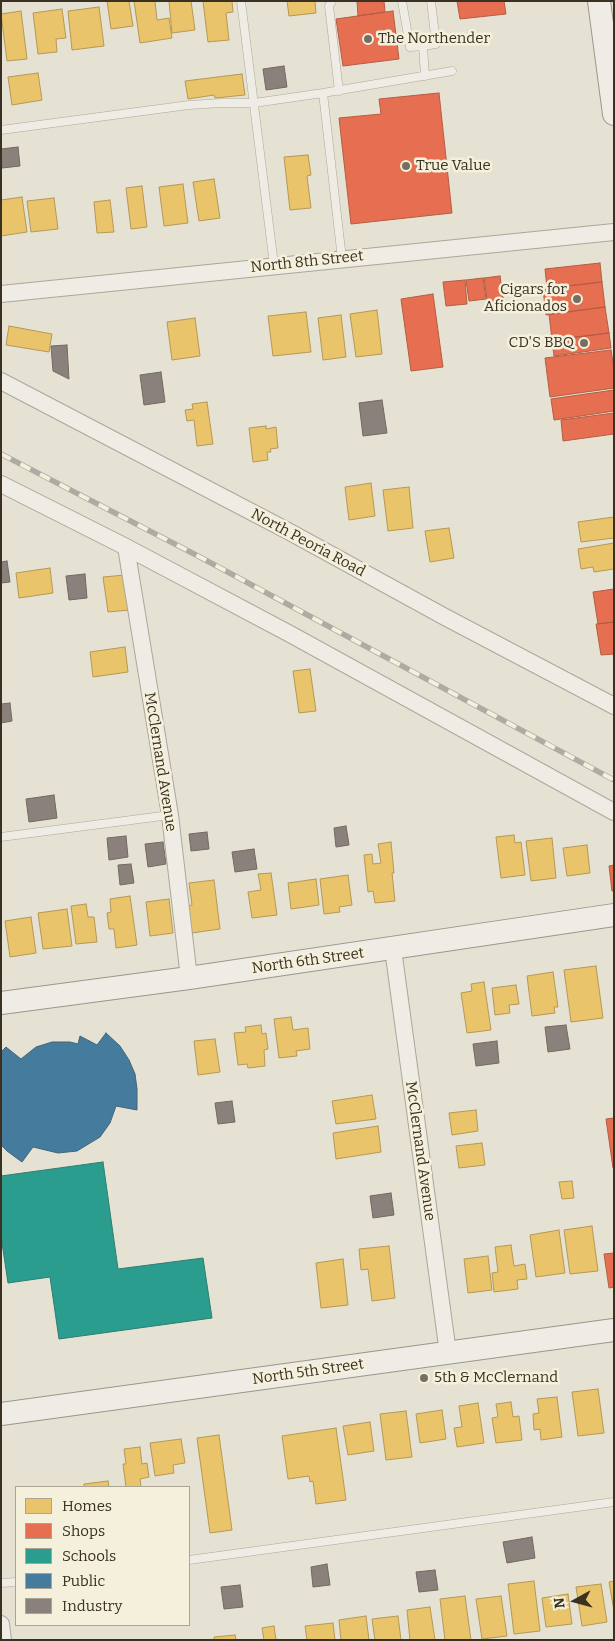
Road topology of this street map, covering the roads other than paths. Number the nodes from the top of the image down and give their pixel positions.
1 (241, 1) edge
2 (332, 1) edge
3 (402, 1) edge
4 (431, 1) edge
5 (599, 1) edge
6 (423, 46) junction
7 (611, 69) edge
8 (452, 71) dead end
9 (426, 76) junction
10 (339, 91) junction
11 (323, 93) junction
12 (254, 103) junction
13 (614, 114) edge
14 (1, 130) edge
15 (614, 232) edge
16 (342, 259) junction
17 (274, 266) junction
18 (1, 294) edge
19 (1, 381) edge
20 (1, 484) edge
21 (126, 548) junction
22 (614, 706) edge
23 (614, 812) edge
24 (170, 815) junction
25 (1, 837) edge
26 (614, 916) edge
27 (393, 949) junction
28 (189, 978) junction
29 (1, 1003) edge
30 (614, 1330) edge
31 (448, 1353) junction
32 (1, 1414) edge
33 (614, 1502) edge
34 (190, 1560) edge
35 (15, 1582) edge
36 (1, 1583) edge
37 (1, 1624) edge
38 (3, 1640) edge

1 - 12 lane
2 - 10 lane
3 - 6 lane
4 - 6 lane
5 - 7 main road
6 - 9 lane
7 - 13 main road
8 - 9 lane
9 - 10 lane
10 - 11 lane
11 - 12 lane
11 - 16 lane
12 - 14 lane
12 - 17 lane
15 - 16 street, North 8th Street
16 - 17 street, North 8th Street
17 - 18 street, North 8th Street
19 - 22 street, North Peoria Road
20 - 21 street
21 - 23 street
21 - 24 street, McClernand Avenue
24 - 25 lane
24 - 28 street, McClernand Avenue
26 - 27 main road, North 6th Street
27 - 28 main road, North 6th Street
27 - 31 street, McClernand Avenue
28 - 29 main road, North 6th Street
30 - 31 main road, North 5th Street
31 - 32 main road, North 5th Street
33 - 34 lane
35 - 36 lane
37 - 38 street

